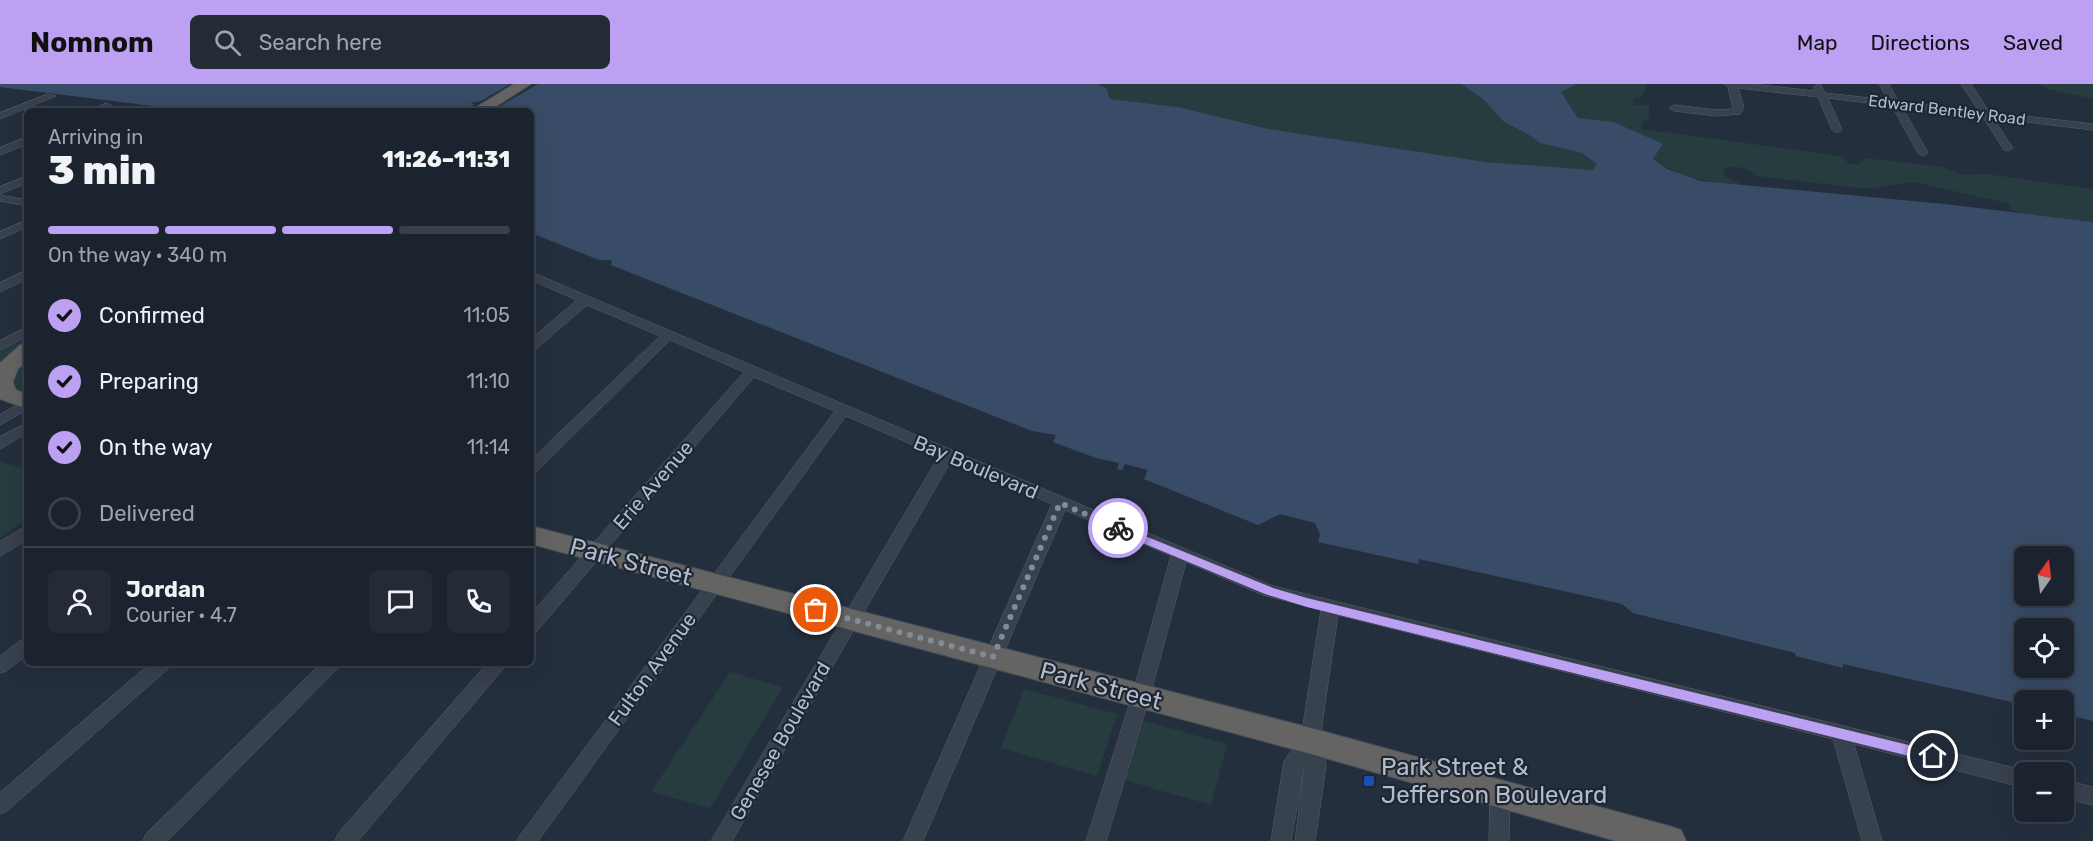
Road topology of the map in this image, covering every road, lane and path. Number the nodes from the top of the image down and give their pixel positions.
1 (525, 84) edge
2 (1731, 84) edge
3 (1817, 84) edge
4 (1884, 84) edge
5 (1966, 84) edge
6 (1822, 95) junction
7 (51, 96) dead end
8 (1895, 104) junction
9 (107, 106) dead end
10 (102, 108) edge
11 (483, 108) edge
12 (1674, 108) dead end
13 (1986, 115) junction
14 (0, 116) edge
15 (2091, 129) edge
16 (1837, 130) dead end
17 (24, 141) edge
18 (2007, 148) dead end
19 (0, 152) edge
20 (1923, 153) dead end
21 (24, 180) edge
22 (0, 191) edge
23 (0, 198) edge
24 (24, 202) edge
25 (24, 224) edge
26 (0, 236) edge
27 (24, 276) edge
28 (534, 277) edge
29 (0, 288) edge
30 (586, 299) junction
31 (24, 333) edge
32 (669, 334) junction
33 (534, 343) edge
34 (24, 345) edge
35 (0, 346) edge
36 (24, 353) edge
37 (0, 355) edge
38 (751, 372) junction
39 (0, 395) edge
40 (24, 402) edge
41 (24, 402) edge
42 (24, 405) edge
43 (843, 410) junction
44 (0, 421) edge
45 (24, 429) edge
46 (0, 444) edge
47 (947, 454) junction
48 (534, 466) edge
49 (1060, 503) junction
50 (24, 534) edge
51 (534, 536) edge
52 (0, 550) edge
53 (595, 552) junction
54 (1180, 555) junction
55 (714, 584) junction
56 (1330, 608) junction
57 (851, 620) junction
58 (534, 623) edge
59 (24, 647) edge
60 (993, 657) junction
61 (0, 666) edge
62 (160, 666) edge
63 (331, 666) edge
64 (496, 666) edge
65 (1141, 696) junction
66 (1841, 734) junction
67 (1311, 741) junction
68 (2014, 776) edge
69 (2074, 791) edge
70 (1500, 794) junction
71 (2093, 796) edge
72 (0, 805) edge
73 (153, 841) edge
74 (345, 841) edge
75 (526, 841) edge
76 (721, 841) edge
77 (913, 841) edge
78 (1096, 841) edge
79 (1281, 841) edge
80 (1305, 841) edge
81 (1499, 841) edge
82 (1669, 841) edge
83 (1872, 841) edge

1 - 11 highway
2 - 6 street, Edward Bentley Road
2 - 12 street
3 - 6 street
4 - 8 street
5 - 13 street
6 - 8 street, Edward Bentley Road
6 - 16 street
7 - 14 street
8 - 13 street, Edward Bentley Road
8 - 20 street
9 - 10 street
13 - 15 street, Edward Bentley Road
13 - 18 street
17 - 19 street
21 - 22 street
23 - 24 street
25 - 26 street
27 - 29 street
28 - 30 street, Bay Boulevard
30 - 32 street, Bay Boulevard
30 - 33 street
31 - 35 street
32 - 38 street, Bay Boulevard
32 - 48 street
34 - 37 highway
36 - 40 highway
38 - 43 street, Bay Boulevard
38 - 53 street, Erie Avenue
39 - 41 street
42 - 44 street
43 - 47 street, Bay Boulevard
43 - 55 street, Fulton Avenue
45 - 46 street
47 - 49 street, Bay Boulevard
47 - 57 street, Genesee Boulevard
49 - 54 street, Bay Boulevard
49 - 60 street
50 - 52 street
51 - 53 highway, Park Street
53 - 55 highway, Park Street
53 - 58 street, Erie Avenue
54 - 56 street, Bay Boulevard
54 - 65 street
55 - 57 highway, Park Street
55 - 75 street, Fulton Avenue
56 - 66 street, Bay Boulevard
56 - 67 street
57 - 60 highway, Park Street
57 - 76 street, Genesee Boulevard
59 - 61 street
60 - 65 highway, Park Street
60 - 77 street
62 - 72 street
63 - 73 street
64 - 74 street
65 - 67 highway, Park Street
65 - 78 street
66 - 68 street, Bay Boulevard
66 - 83 street
67 - 70 highway, Park Street
67 - 79 street
67 - 80 street
69 - 71 street
70 - 81 street
70 - 82 highway, Park Street

